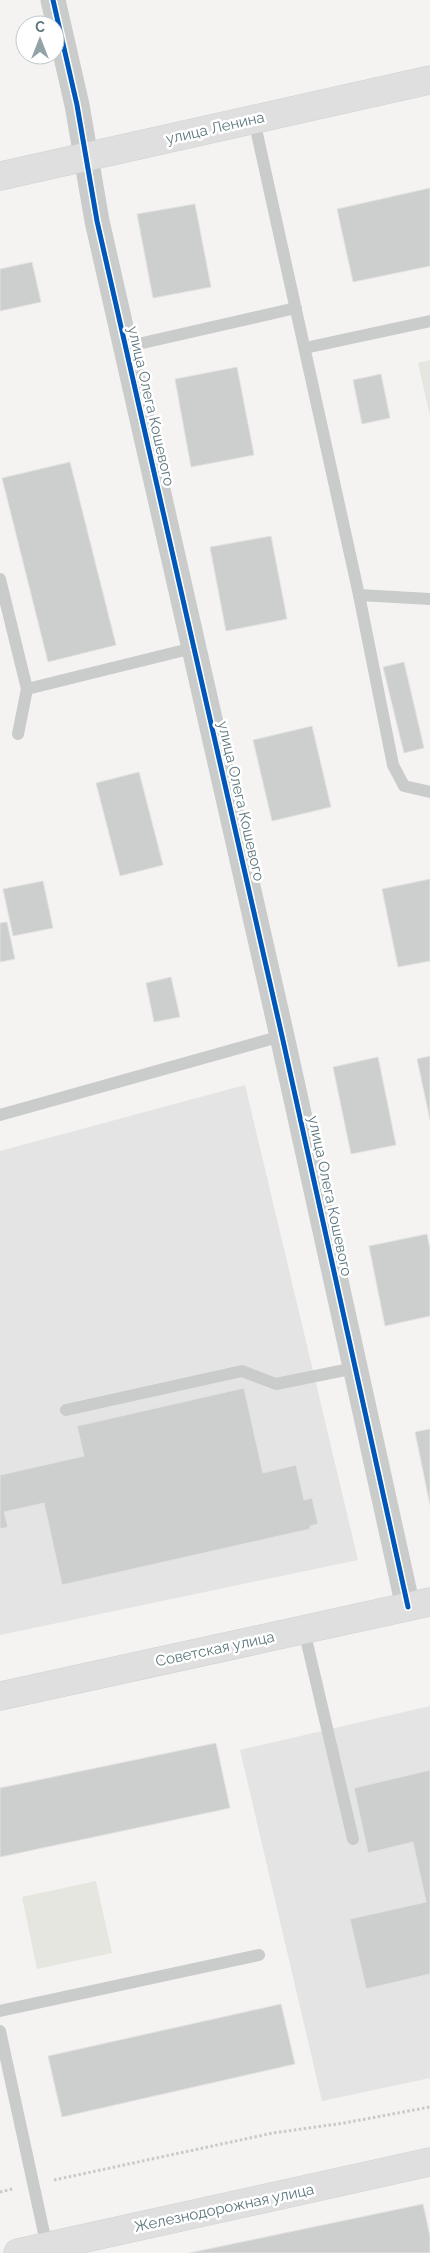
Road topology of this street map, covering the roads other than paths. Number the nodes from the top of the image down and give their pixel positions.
1 (53, 0) edge
2 (430, 80) edge
3 (254, 120) junction
4 (86, 158) junction
5 (0, 176) edge
6 (296, 308) junction
7 (430, 322) edge
8 (125, 347) junction
9 (305, 348) junction
10 (0, 579) edge
11 (359, 595) junction
12 (430, 598) edge
13 (193, 648) junction
14 (27, 689) junction
15 (18, 734) dead end
16 (430, 792) edge
17 (282, 1036) junction
18 (0, 1115) edge
19 (355, 1368) junction
20 (66, 1410) dead end
21 (419, 1604) edge
22 (304, 1630) junction
23 (0, 1696) edge
24 (353, 1839) dead end
25 (259, 1955) dead end
26 (0, 2011) edge
27 (0, 2031) edge
28 (430, 2162) edge
29 (47, 2247) junction
30 (18, 2253) edge

1 - 4 street, улица Олега Кошевого
2 - 3 main road, улица Ленина
3 - 4 main road, улица Ленина
3 - 6 lane
4 - 5 main road, улица Ленина
4 - 8 street, улица Олега Кошевого
6 - 8 lane
6 - 9 lane
7 - 9 lane
8 - 13 street, улица Олега Кошевого
9 - 11 lane
10 - 14 lane
11 - 12 lane
11 - 16 lane
13 - 14 lane
13 - 17 street, улица Олега Кошевого
14 - 15 lane
17 - 18 lane
17 - 19 street, улица Олега Кошевого
19 - 20 lane
19 - 21 street, улица Олега Кошевого
21 - 22 main road, Советская улица
22 - 23 main road, Советская улица
22 - 24 lane
25 - 26 lane
27 - 29 lane
28 - 29 main road, Железнодорожная улица
29 - 30 main road, Железнодорожная улица

